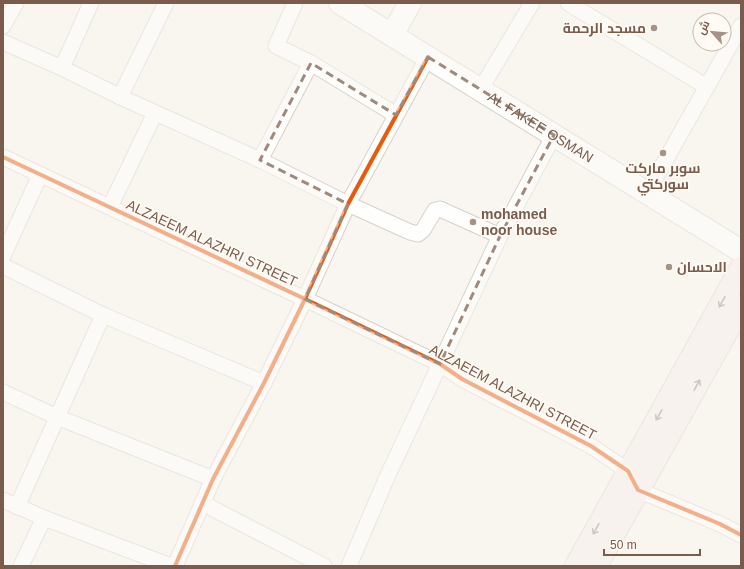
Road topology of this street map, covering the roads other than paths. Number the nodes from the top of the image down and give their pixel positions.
1 (16, 3) edge
2 (91, 3) edge
3 (166, 3) edge
4 (296, 3) edge
5 (340, 3) edge
6 (410, 3) edge
7 (532, 3) edge
8 (568, 3) edge
9 (3, 26) edge
10 (741, 26) edge
11 (392, 35) junction
12 (3, 42) edge
13 (428, 58) junction
14 (311, 64) junction
15 (62, 68) junction
16 (706, 87) junction
17 (480, 90) junction
18 (120, 97) junction
19 (155, 112) junction
20 (396, 115) junction
21 (554, 135) junction
22 (3, 157) edge
23 (260, 160) junction
24 (40, 175) junction
25 (647, 193) junction
26 (348, 204) junction
27 (110, 207) junction
28 (500, 236) junction
29 (741, 251) edge
30 (3, 256) edge
31 (3, 266) edge
32 (741, 268) edge
33 (305, 299) junction
34 (741, 306) edge
35 (103, 315) junction
36 (440, 364) junction
37 (264, 383) junction
38 (3, 392) edge
39 (57, 417) junction
40 (628, 471) junction
41 (213, 479) junction
42 (638, 490) junction
43 (3, 500) edge
44 (202, 503) junction
45 (17, 506) junction
46 (44, 518) junction
47 (741, 535) edge
48 (21, 566) edge
49 (171, 566) edge
50 (174, 566) edge
51 (324, 566) edge
52 (349, 566) edge
53 (576, 566) edge
54 (596, 566) edge

1 - 9 street
2 - 15 street
3 - 18 street
4 - 14 street
5 - 11 street, AL FAKEE OSMAN
6 - 11 street
7 - 17 street
8 - 16 street
10 - 16 street
11 - 13 street, AL FAKEE OSMAN
12 - 15 street
13 - 17 street, AL FAKEE OSMAN
13 - 20 street
14 - 20 street
14 - 23 street
15 - 18 street
16 - 25 street
17 - 21 street, AL FAKEE OSMAN
18 - 19 street
19 - 23 street
19 - 27 street
20 - 26 street
21 - 25 street, AL FAKEE OSMAN
21 - 28 street
22 - 24 street, ALZAEEM ALAZHRI STREET
23 - 26 street
24 - 27 street, ALZAEEM ALAZHRI STREET
24 - 30 street
25 - 29 street, AL FAKEE OSMAN
26 - 28 street
26 - 33 street
27 - 33 street, ALZAEEM ALAZHRI STREET
28 - 36 street
31 - 35 street
32 -> 40 main road
33 - 36 street, ALZAEEM ALAZHRI STREET
33 - 37 street
42 -> 34 main road
35 - 37 street
35 - 39 street
36 - 40 street, ALZAEEM ALAZHRI STREET
36 - 52 street
37 - 41 street
38 - 39 street
39 - 41 street
39 - 45 street
40 - 42 street, ALZAEEM ALAZHRI STREET
40 -> 53 main road
41 - 44 street
42 - 47 street
42 - 54 main road
43 - 45 street
44 - 50 street
44 - 51 street
45 - 46 street
46 - 48 street
46 - 49 street

